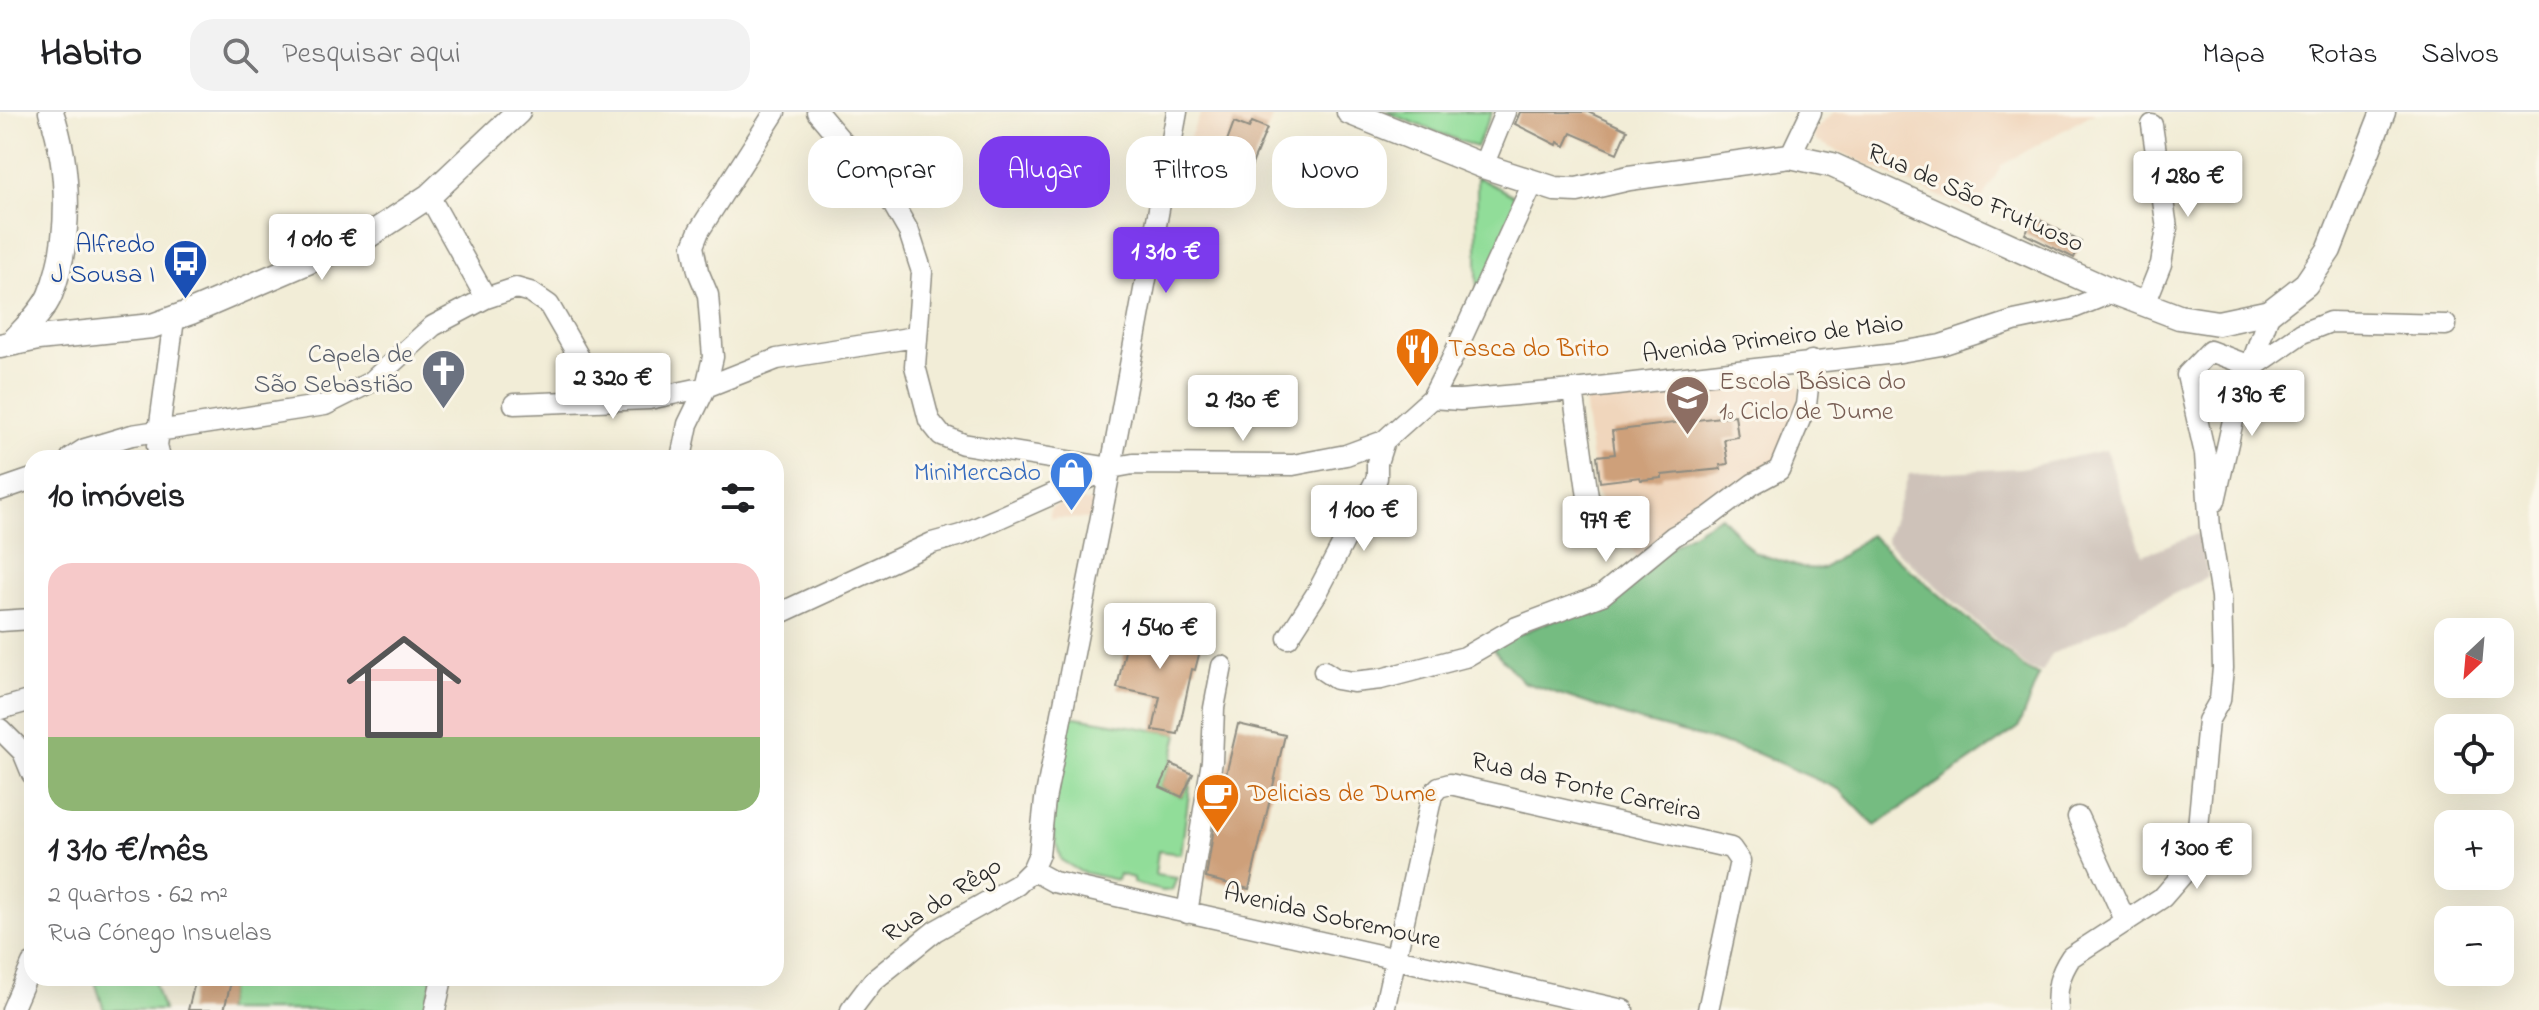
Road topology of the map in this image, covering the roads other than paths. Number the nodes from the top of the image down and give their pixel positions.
1 (51, 112) edge
2 (518, 112) edge
3 (775, 112) edge
4 (817, 112) edge
5 (1177, 112) edge
6 (1349, 112) edge
7 (1505, 112) edge
8 (1811, 112) edge
9 (2383, 112) edge
10 (2152, 125) dead end
11 (1790, 156) junction
12 (1483, 166) junction
13 (1533, 183) junction
14 (429, 196) junction
15 (2113, 292) junction
16 (49, 297) junction
17 (486, 298) junction
18 (2145, 304) junction
19 (2270, 312) junction
20 (174, 319) junction
21 (2446, 325) dead end
22 (69, 335) junction
23 (915, 337) junction
24 (6, 345) edge
25 (1811, 361) junction
26 (2253, 367) junction
27 (706, 387) junction
28 (1573, 390) junction
29 (1432, 398) junction
30 (603, 399) junction
31 (514, 404) dead end
32 (161, 430) junction
33 (1384, 441) junction
34 (83, 450) edge
35 (158, 450) edge
36 (683, 450) edge
37 (1111, 468) junction
38 (24, 482) edge
39 (0, 490) edge
40 (2210, 529) junction
41 (1612, 534) dead end
42 (784, 611) edge
43 (24, 620) edge
44 (0, 621) edge
45 (1288, 638) dead end
46 (1222, 666) dead end
47 (1324, 671) dead end
48 (24, 702) edge
49 (0, 709) edge
50 (0, 729) edge
51 (24, 754) edge
52 (2078, 817) dead end
53 (1032, 870) junction
54 (1187, 913) junction
55 (2126, 922) junction
56 (1396, 959) junction
57 (24, 982) edge
58 (440, 986) edge
59 (12, 1010) edge
60 (435, 1010) edge
61 (851, 1010) edge
62 (1384, 1010) edge
63 (1623, 1010) edge
64 (1708, 1010) edge
65 (2058, 1010) edge

1 - 16 street
2 - 14 street
3 - 27 street
4 - 23 street
5 - 37 street
6 - 12 street, Rua de São Frutuoso
7 - 12 street
8 - 11 street
9 - 19 street
10 - 18 street
11 - 13 street, Rua de São Frutuoso
11 - 15 street, Rua de São Frutuoso
12 - 13 street, Rua de São Frutuoso
13 - 29 street
14 - 17 street
14 - 20 street
15 - 18 street, Rua de São Frutuoso
15 - 25 street, Avenida Primeiro de Maio
16 - 22 street
16 - 24 street
17 - 30 street
17 - 32 street
18 - 19 street, Rua de São Frutuoso
19 - 26 street
20 - 22 street
20 - 32 street
21 - 26 street
22 - 24 street
23 - 27 street
23 - 37 street
25 - 28 street, Avenida Primeiro de Maio
25 - 47 street
26 - 40 street
26 - 40 street
27 - 30 street
27 - 36 street
28 - 29 street, Avenida Primeiro de Maio
28 - 41 street
29 - 33 street
30 - 31 street
32 - 34 street
32 - 35 street
33 - 37 street
33 - 45 street
37 - 42 street
37 - 53 street
38 - 39 street
40 - 55 street
43 - 44 street
46 - 54 street
48 - 49 street
50 - 51 street
52 - 55 street
53 - 54 street, Avenida Sobremoure
53 - 61 street, Rua do Rêgo
54 - 56 street, Avenida Sobremoure
55 - 65 street
56 - 62 street, Rua da Fonte Carreira
56 - 63 street, Avenida Sobremoure
56 - 64 street, Rua da Fonte Carreira
57 - 59 street
58 - 60 street

